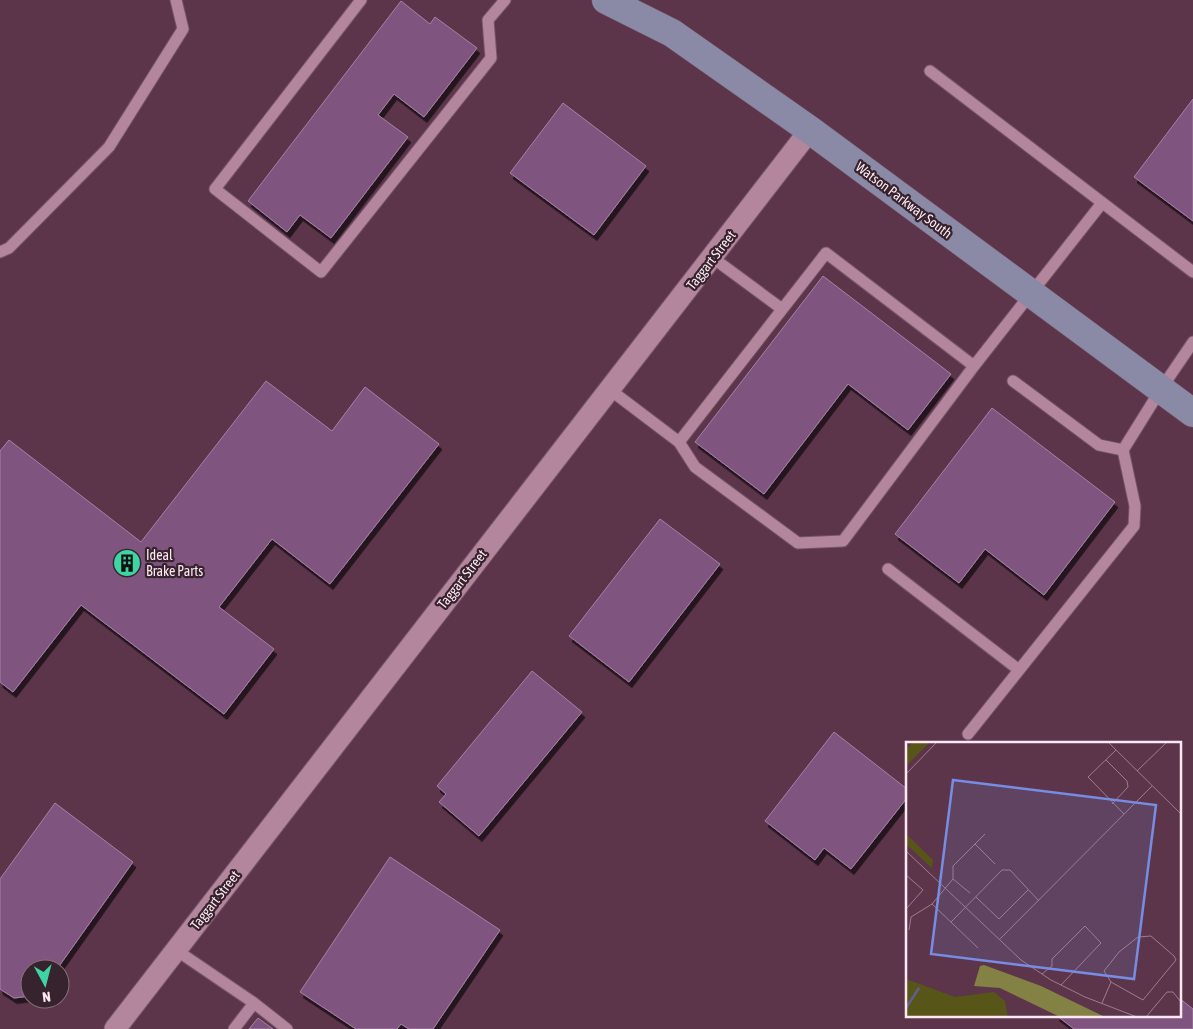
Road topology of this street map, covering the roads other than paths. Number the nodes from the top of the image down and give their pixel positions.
1 (176, 0) edge
2 (361, 0) edge
3 (505, 0) edge
4 (606, 0) edge
5 (930, 71) dead end
6 (810, 130) junction
7 (1102, 203) junction
8 (0, 252) edge
9 (712, 258) junction
10 (1193, 272) edge
11 (1030, 294) junction
12 (782, 309) junction
13 (1193, 342) edge
14 (974, 366) junction
15 (1013, 381) dead end
16 (610, 388) junction
17 (1161, 389) junction
18 (1193, 413) edge
19 (679, 442) junction
20 (1124, 450) junction
21 (888, 569) dead end
22 (1019, 670) junction
23 (968, 734) dead end
24 (176, 950) junction
25 (254, 1003) junction
26 (115, 1029) edge
27 (234, 1029) edge
28 (288, 1029) edge

1 - 8 lane
2 - 3 lane
4 - 6 main road, Watson Parkway South
5 - 7 lane
6 - 9 street, Taggart Street
6 - 11 main road, Watson Parkway South
7 - 10 lane
7 - 11 lane
9 - 12 lane
9 - 16 street, Taggart Street
11 - 14 lane
11 - 17 main road, Watson Parkway South
12 - 14 lane
12 - 19 lane
13 - 17 lane
14 - 19 lane
15 - 20 lane
16 - 19 lane
16 - 24 street, Taggart Street
17 - 18 main road, Watson Parkway South
17 - 20 lane
20 - 22 lane
21 - 22 lane
22 - 23 lane
24 - 25 lane
24 - 26 street, Taggart Street
25 - 27 lane
25 - 28 lane

